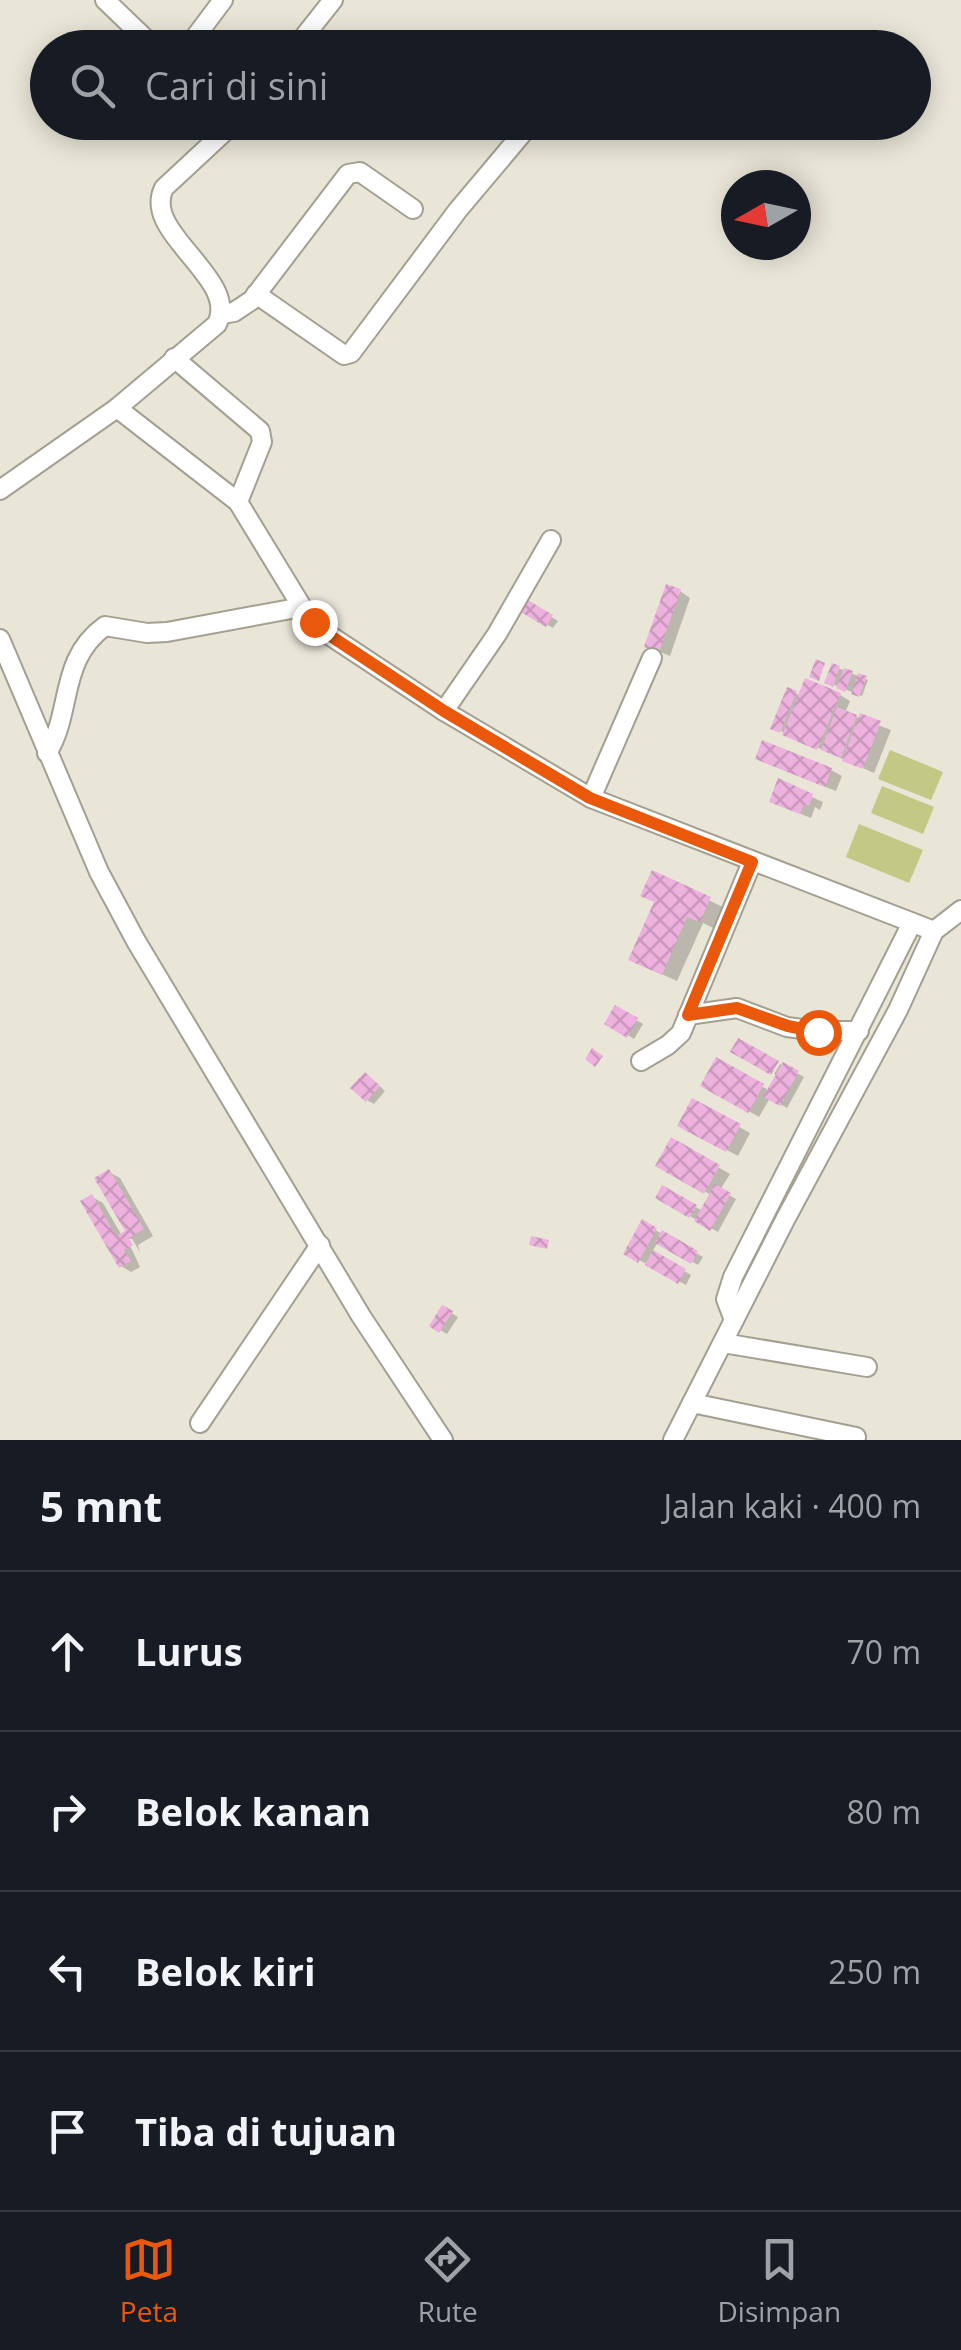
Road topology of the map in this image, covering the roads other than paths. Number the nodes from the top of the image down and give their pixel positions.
1 (105, 0) edge
2 (223, 0) edge
3 (334, 0) edge
4 (127, 7) edge
5 (143, 30) edge
6 (200, 30) edge
7 (310, 30) edge
8 (216, 140) edge
9 (517, 140) edge
10 (413, 209) dead end
11 (256, 294) junction
12 (222, 314) junction
13 (174, 358) junction
14 (117, 408) junction
15 (0, 490) edge
16 (238, 502) junction
17 (552, 540) dead end
18 (302, 607) junction
19 (0, 640) edge
20 (652, 658) dead end
21 (444, 711) junction
22 (47, 754) junction
23 (590, 798) junction
24 (752, 862) junction
25 (961, 910) edge
26 (912, 923) junction
27 (934, 931) junction
28 (688, 1015) junction
29 (859, 1031) junction
30 (641, 1061) dead end
31 (320, 1245) junction
32 (734, 1320) junction
33 (723, 1343) junction
34 (867, 1368) dead end
35 (692, 1402) junction
36 (200, 1424) dead end
37 (856, 1437) dead end
38 (443, 1440) edge
39 (672, 1440) edge

1 - 4 street
2 - 6 street
3 - 7 street
4 - 5 street
8 - 12 street
9 - 11 street
10 - 11 street
11 - 12 street
12 - 13 street
13 - 14 street
13 - 16 street
14 - 15 street
14 - 16 street
16 - 18 street
17 - 21 street
18 - 21 street
18 - 22 street
19 - 22 street
20 - 23 street
21 - 23 street
22 - 31 street
23 - 24 street
24 - 26 street
24 - 28 street
25 - 27 street
26 - 27 street
26 - 29 street
27 - 32 street
28 - 29 street
28 - 30 street
29 - 32 street
31 - 36 street
31 - 38 street
32 - 33 street
33 - 34 street
33 - 35 street
35 - 37 street
35 - 39 street

